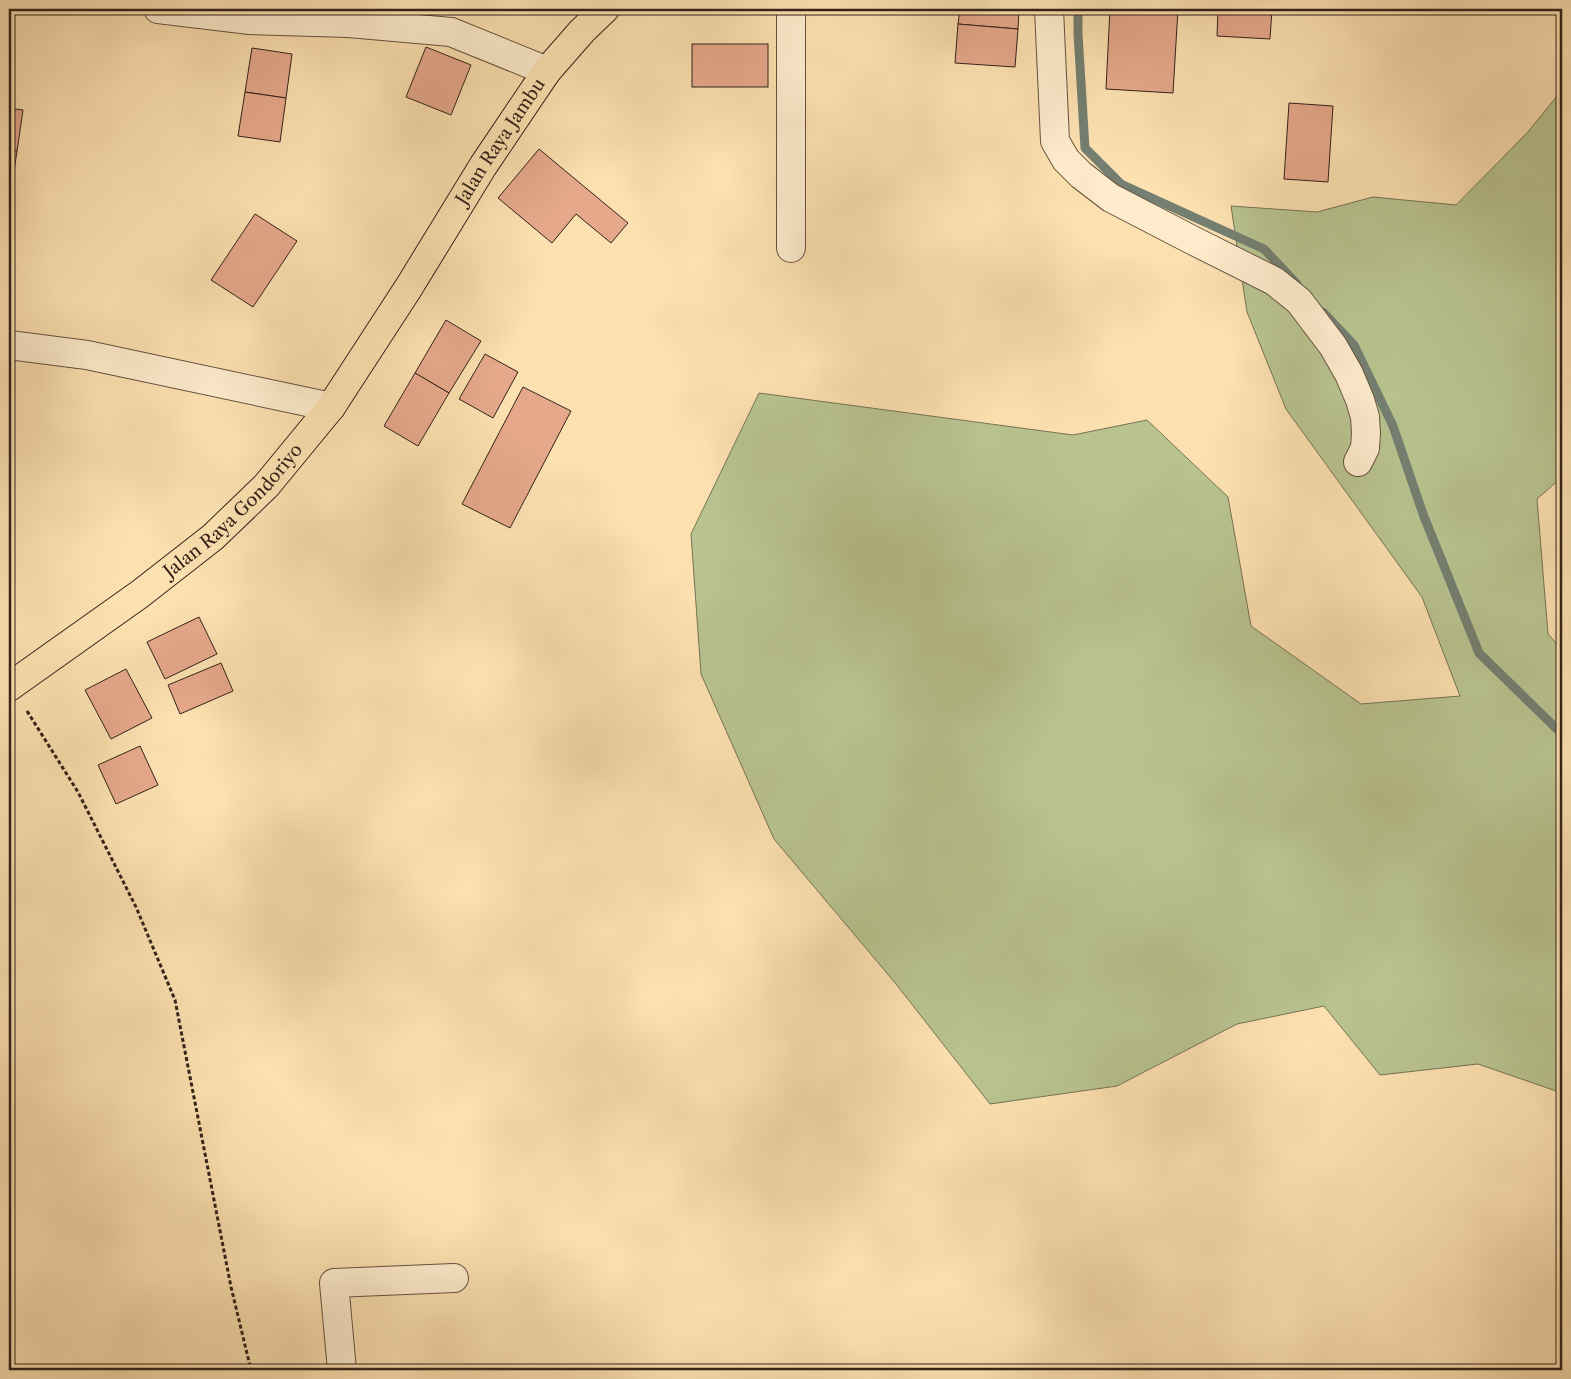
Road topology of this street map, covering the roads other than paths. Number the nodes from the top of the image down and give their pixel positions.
1 (158, 9) edge
2 (605, 9) edge
3 (791, 9) edge
4 (1050, 9) edge
5 (586, 20) edge
6 (547, 71) junction
7 (792, 248) dead end
8 (409, 286) joint
9 (9, 345) edge
10 (331, 407) junction
11 (1358, 462) dead end
12 (10, 686) edge
13 (454, 1278) dead end
14 (342, 1370) edge

1 - 6 street
2 - 5 highway, Jalan Raya Jambu
3 - 7 street
4 - 11 street
5 - 6 highway, Jalan Raya Jambu
6 - 8 highway, Jalan Raya Jambu
8 - 10 highway, Jalan Raya Gondoriyo
9 - 10 street
10 - 12 highway, Jalan Raya Gondoriyo
13 - 14 street

